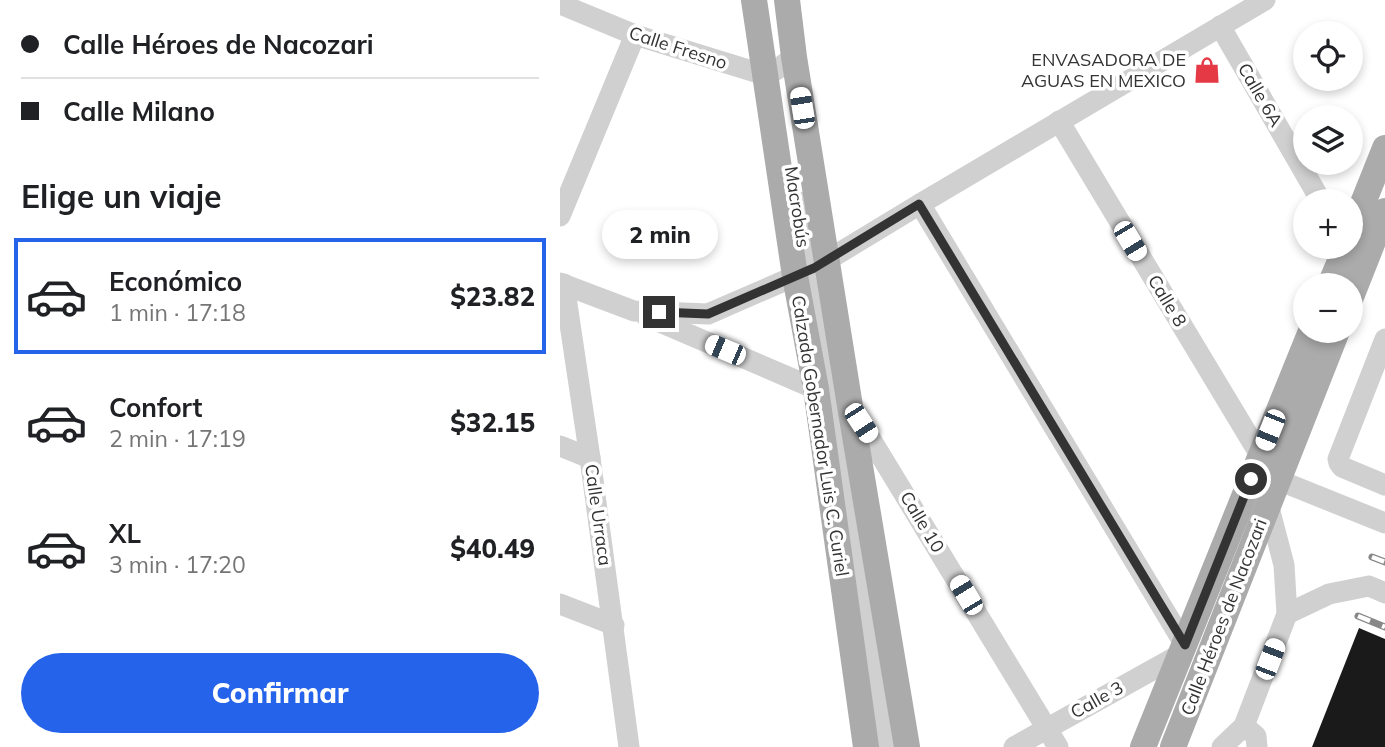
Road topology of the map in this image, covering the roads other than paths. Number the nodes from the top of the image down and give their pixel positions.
1 (754, 0) edge
2 (766, 0) edge
3 (776, 0) edge
4 (787, 0) edge
5 (1265, 0) edge
6 (560, 4) edge
7 (1220, 26) junction
8 (635, 35) junction
9 (780, 67) junction
10 (1059, 121) junction
11 (1385, 148) edge
12 (1314, 189) edge
13 (919, 204) junction
14 (1385, 212) edge
15 (560, 216) edge
16 (1363, 246) edge
17 (1352, 259) edge
18 (811, 269) junction
19 (1340, 273) edge
20 (562, 283) edge
21 (634, 311) junction
22 (1385, 339) edge
23 (1306, 343) edge
24 (1332, 343) edge
25 (817, 389) junction
26 (850, 406) junction
27 (560, 446) edge
28 (1260, 455) junction
29 (590, 458) junction
30 (1385, 485) edge
31 (1273, 492) junction
32 (1385, 523) edge
33 (1385, 593) edge
34 (560, 604) edge
35 (1287, 614) junction
36 (614, 625) junction
37 (1183, 650) junction
38 (1244, 726) junction
39 (1046, 727) junction
40 (629, 747) edge
41 (866, 747) edge
42 (877, 747) edge
43 (884, 747) edge
44 (907, 747) edge
45 (1014, 747) edge
46 (1058, 747) edge
47 (1143, 747) edge
48 (1172, 747) edge
49 (1222, 747) edge
50 (1257, 747) edge

1 - 9 main road, Calzada Gobernador Luis C. Curiel
2 - 9 street
3 - 9 street
4 - 9 main road, Calzada Gobernador Luis C. Curiel
5 - 7 street
6 - 8 street, Calle Fresno
7 - 10 street
7 - 12 street, Calle 6A
8 - 9 street, Calle Fresno
8 - 15 street
9 - 18 main road, Calzada Gobernador Luis C. Curiel
10 - 13 street
10 - 28 street, Calle 8
11 - 16 main road
13 - 18 street
13 - 37 street
14 - 16 main road
17 - 19 main road
18 - 21 street
18 - 25 main road, Calzada Gobernador Luis C. Curiel
18 - 26 main road, Calzada Gobernador Luis C. Curiel
18 - 42 street, Macrobús
18 - 43 street, Macrobús
20 - 21 street
20 - 29 street, Calle Urraca
21 - 25 street
22 - 30 street
23 - 28 main road, Calle Héroes de Nacozari
24 - 31 main road, Calle Héroes de Nacozari
25 - 41 main road, Calzada Gobernador Luis C. Curiel
26 - 39 street, Calle 10
26 - 44 main road, Calzada Gobernador Luis C. Curiel
27 - 29 street
28 - 31 street, Calle 8
28 - 37 main road, Calle Héroes de Nacozari
29 - 36 street, Calle Urraca
31 - 32 street
31 - 35 street
31 - 48 main road, Calle Héroes de Nacozari
33 - 35 street
34 - 36 street
35 - 38 street
36 - 40 street, Calle Urraca
37 - 39 street, Calle 3
37 - 47 main road, Calle Héroes de Nacozari
38 - 49 street
38 - 50 street
39 - 45 street, Calle 3
39 - 46 street, Calle 10

